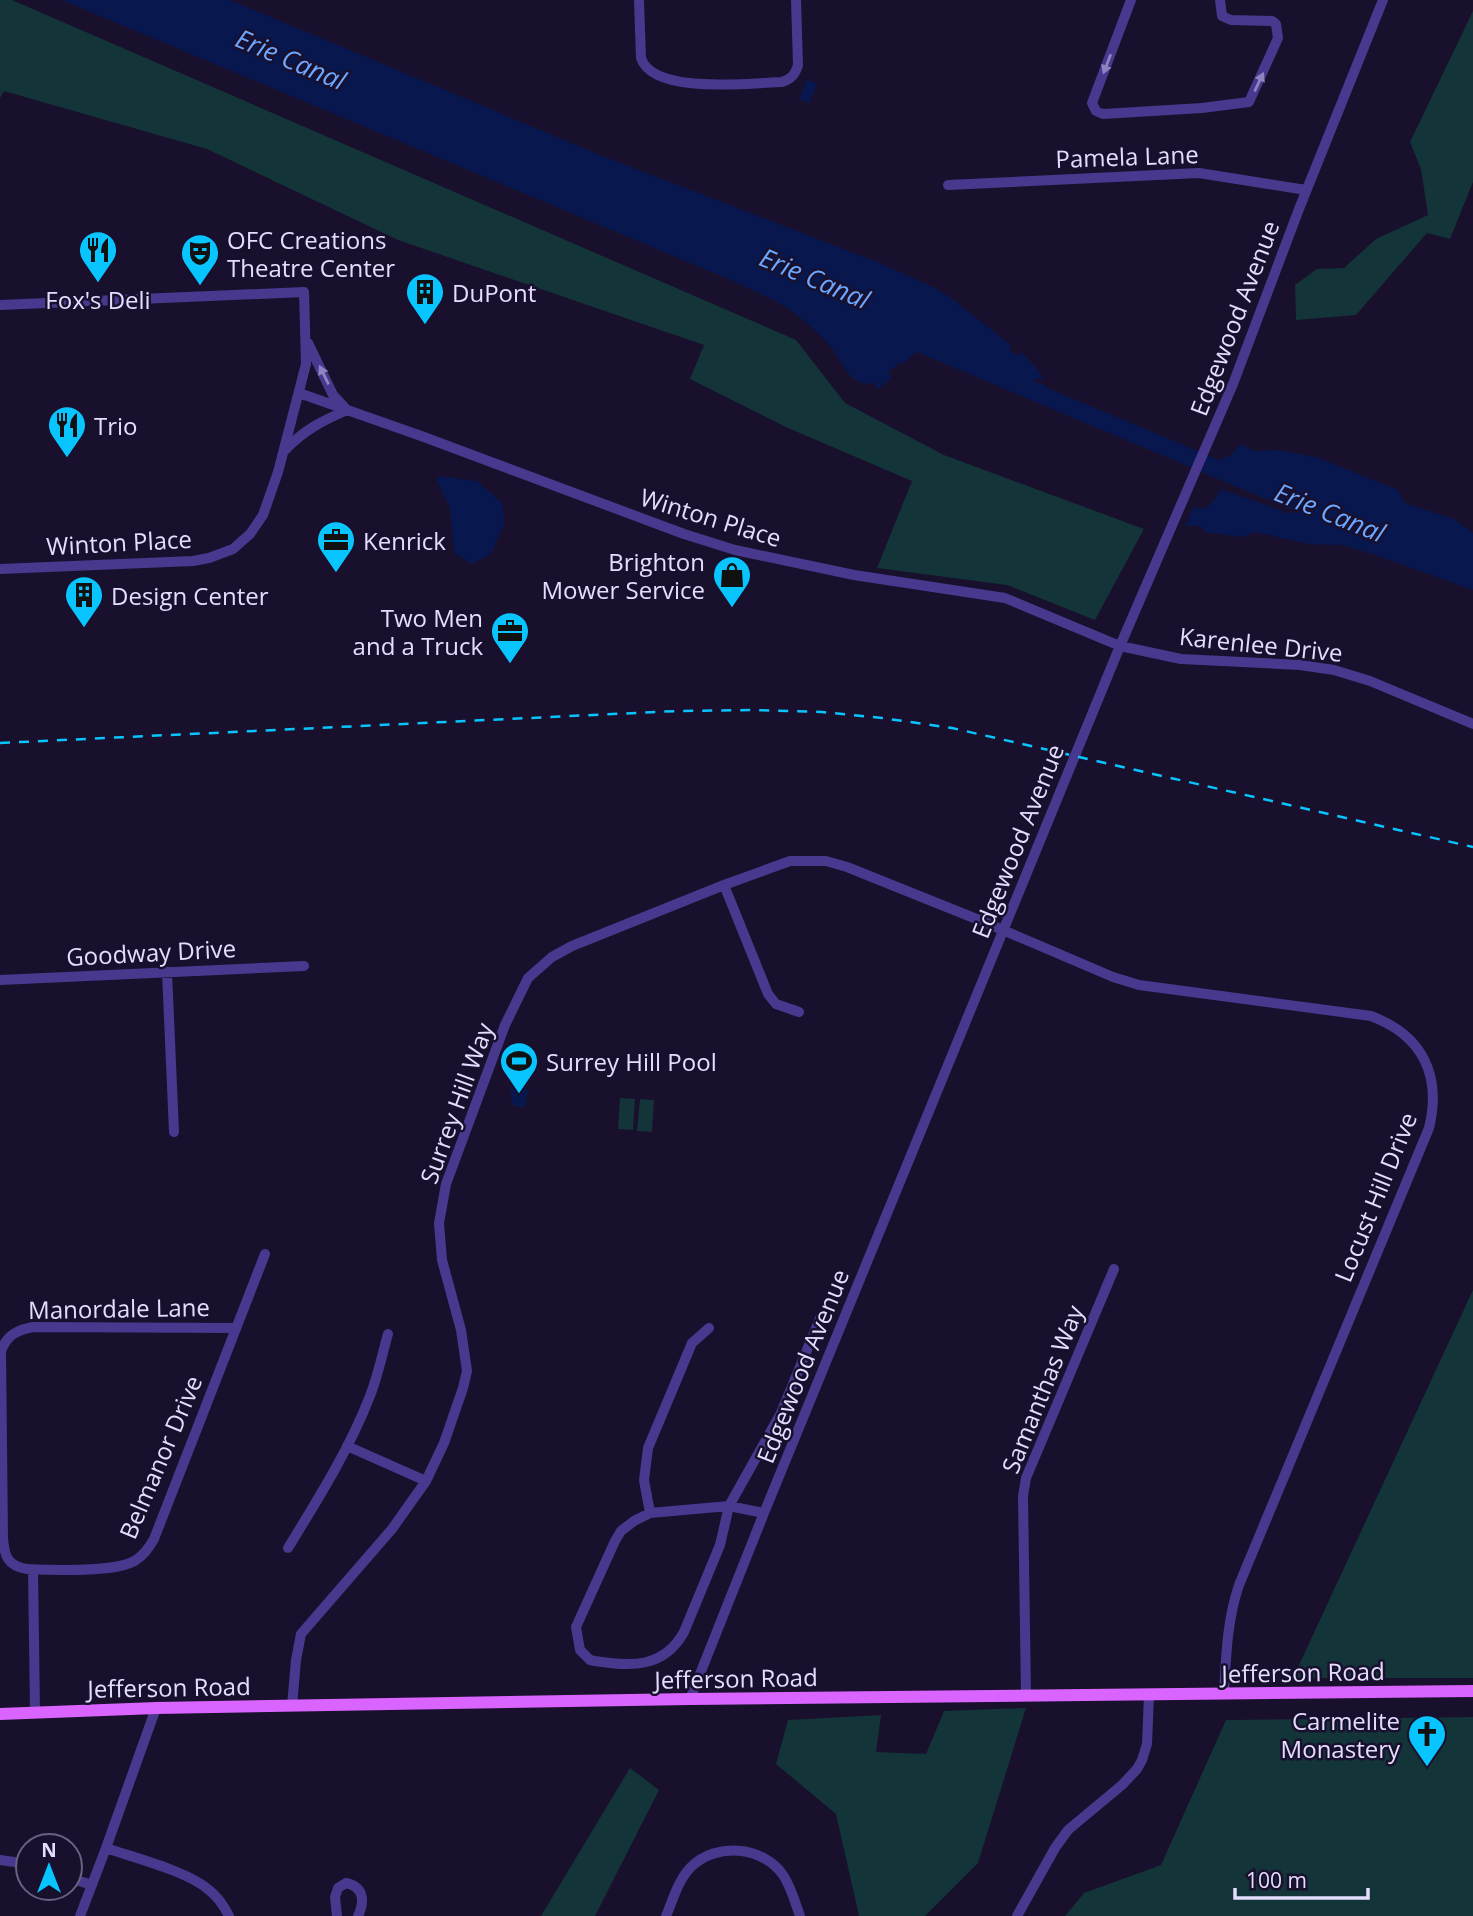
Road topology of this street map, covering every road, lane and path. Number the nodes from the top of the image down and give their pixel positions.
1 (639, 0) edge
2 (796, 0) edge
3 (1131, 0) edge
4 (1220, 0) edge
5 (1383, 0) edge
6 (948, 185) dead end
7 (1306, 190) junction
8 (0, 305) edge
9 (306, 338) junction
10 (299, 393) junction
11 (347, 410) junction
12 (283, 452) junction
13 (0, 569) edge
14 (1120, 646) junction
15 (1473, 724) edge
16 (724, 885) junction
17 (1003, 931) junction
18 (304, 966) dead end
19 (167, 972) junction
20 (0, 980) edge
21 (799, 1012) dead end
22 (174, 1132) dead end
23 (265, 1254) dead end
24 (1114, 1269) dead end
25 (821, 1317) dead end
26 (235, 1328) junction
27 (709, 1328) dead end
28 (388, 1334) dead end
29 (347, 1446) junction
30 (426, 1481) junction
31 (729, 1506) junction
32 (650, 1513) junction
33 (764, 1513) junction
34 (288, 1548) dead end
35 (33, 1570) junction
36 (1473, 1691) edge
37 (1224, 1694) junction
38 (1149, 1695) junction
39 (1026, 1696) junction
40 (691, 1699) junction
41 (292, 1706) junction
42 (156, 1708) junction
43 (35, 1712) junction
44 (0, 1714) edge
45 (106, 1849) junction
46 (84, 1882) edge
47 (92, 1885) junction
48 (80, 1916) edge
49 (229, 1916) edge
50 (337, 1916) edge
51 (358, 1916) edge
52 (666, 1916) edge
53 (800, 1916) edge
54 (1017, 1916) edge

1 - 2 street
3 -> 4 street
5 - 7 street, Edgewood Avenue
6 - 7 street, Pamela Lane
7 - 14 street, Edgewood Avenue
8 - 9 street, Winton Place
9 - 10 street, Winton Place
11 -> 9 street
10 - 11 street, Winton Place
10 - 12 street, Winton Place
11 - 12 street
11 - 14 street, Winton Place
12 - 13 street, Winton Place
14 - 15 street, Karenlee Drive
14 - 17 street, Edgewood Avenue
16 - 17 street, Surrey Hill Way
16 - 21 street
16 - 30 street, Surrey Hill Way
17 - 33 street, Edgewood Avenue
17 - 37 street, Locust Hill Drive
18 - 19 street, Goodway Drive
19 - 20 street, Goodway Drive
19 - 22 street
23 - 26 street, Belmanor Drive
24 - 39 street, Samanthas Way
25 - 31 street
26 - 35 street, Belmanor Drive
26 - 35 street, Manordale Lane
27 - 32 street
28 - 29 street
29 - 30 street
29 - 34 street
30 - 41 street, Surrey Hill Way
31 - 32 street
31 - 32 street
31 - 33 street
33 - 40 street, Edgewood Avenue
35 - 43 street
36 - 37 main road, Jefferson Road
37 - 38 main road, Jefferson Road
38 - 39 main road, Jefferson Road
38 - 54 street
39 - 40 main road, Jefferson Road
40 - 41 main road, Jefferson Road
41 - 42 main road, Jefferson Road
42 - 43 main road, Jefferson Road
42 - 45 street
43 - 44 main road, Jefferson Road
45 - 47 street
45 - 49 street
46 - 47 street
47 - 48 street
50 - 51 street
52 - 53 street

